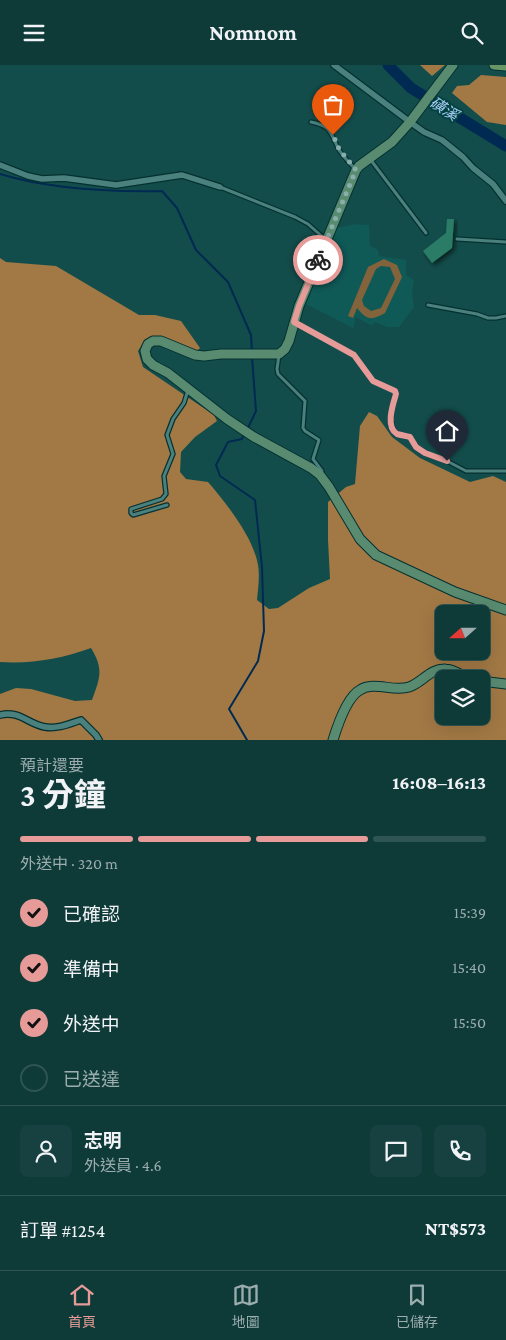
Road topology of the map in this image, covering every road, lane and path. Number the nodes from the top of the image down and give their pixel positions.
1 (334, 65) edge
2 (453, 65) edge
3 (494, 65) edge
4 (506, 67) edge
5 (412, 121) junction
6 (311, 122) dead end
7 (370, 158) junction
8 (0, 165) edge
9 (356, 170) junction
10 (220, 187) joint
11 (506, 201) edge
12 (426, 233) dead end
13 (457, 239) dead end
14 (327, 240) junction
15 (506, 242) edge
16 (428, 305) dead end
17 (506, 316) edge
18 (294, 322) junction
19 (279, 354) junction
20 (188, 388) junction
21 (506, 471) edge
22 (320, 475) junction
23 (167, 505) dead end
24 (506, 610) edge
25 (435, 671) edge
26 (490, 682) edge
27 (506, 684) edge
28 (0, 715) edge
29 (98, 740) edge
30 (333, 740) edge

1 - 5 street
2 - 5 street
3 - 4 main road
5 - 7 street
5 - 11 street
6 - 9 lane
7 - 9 street
7 - 12 lane
8 - 10 street
9 - 14 street
10 - 14 lane
13 - 15 lane
14 - 18 street
16 - 17 lane
18 - 19 street
18 - 21 lane
19 - 20 street
19 - 22 lane
20 - 22 street
20 - 23 lane
22 - 24 street
25 - 30 street
26 - 27 street
28 - 29 street

